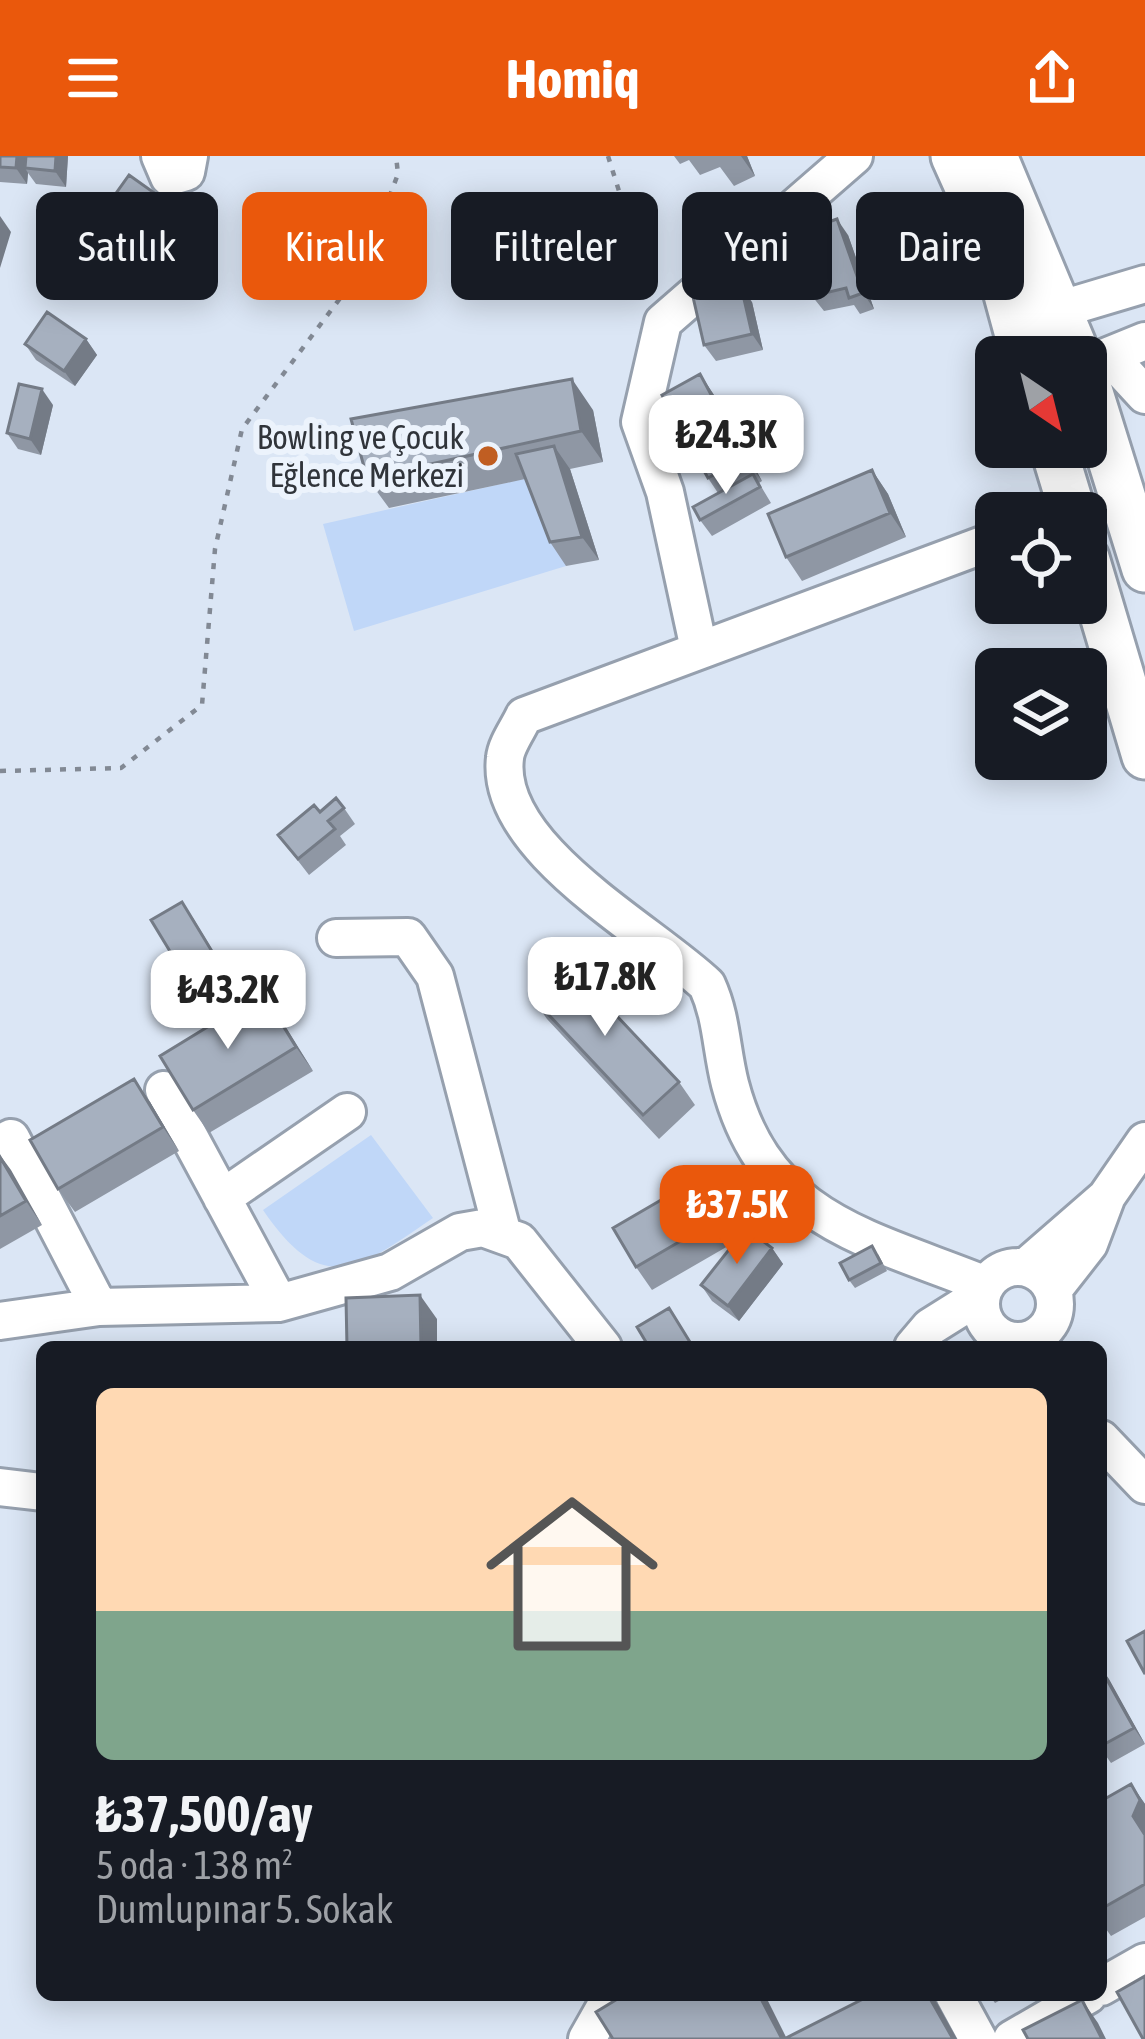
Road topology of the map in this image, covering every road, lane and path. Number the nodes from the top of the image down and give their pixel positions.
1 (160, 156) edge
2 (189, 156) edge
3 (396, 156) edge
4 (608, 156) edge
5 (854, 156) edge
6 (954, 156) edge
7 (994, 156) edge
8 (1145, 284) edge
9 (1058, 310) junction
10 (664, 322) junction
11 (1026, 336) edge
12 (1042, 336) edge
13 (1073, 336) edge
14 (1145, 341) edge
15 (1107, 357) edge
16 (1107, 374) edge
17 (1145, 395) edge
18 (1107, 427) edge
19 (975, 548) edge
20 (1145, 569) edge
21 (1106, 624) edge
22 (699, 649) junction
23 (1145, 756) edge
24 (0, 771) edge
25 (335, 938) dead end
26 (164, 1090) edge
27 (347, 1112) dead end
28 (1145, 1141) edge
29 (0, 1144) edge
30 (222, 1198) junction
31 (502, 1231) junction
32 (279, 1304) junction
33 (99, 1307) junction
34 (1015, 1318) edge
35 (0, 1321) edge
36 (598, 1341) edge
37 (936, 1341) edge
38 (1107, 1441) edge
39 (1145, 1485) edge
40 (0, 1487) edge
41 (36, 1491) edge
42 (1145, 1962) edge
43 (1107, 1984) edge
44 (609, 2001) edge
45 (957, 2001) edge
46 (1078, 2001) edge
47 (587, 2039) edge
48 (977, 2039) edge
49 (1012, 2039) edge

1 - 2 street
3 - 24 path
4 - 10 path
5 - 10 street
6 - 11 main road
7 - 9 main road
8 - 9 street
9 - 12 street
9 - 13 main road
10 - 22 street
14 - 15 street
16 - 17 street
18 - 20 main road
19 - 22 street
21 - 23 main road
22 - 34 street
25 - 31 street
26 - 30 street
27 - 30 street
28 - 34 street
29 - 33 street
30 - 32 street
31 - 32 street
31 - 36 street
32 - 33 street
33 - 35 street
34 - 37 street
38 - 39 street
40 - 41 street
42 - 43 street
44 - 47 street
45 - 48 street
46 - 49 street

